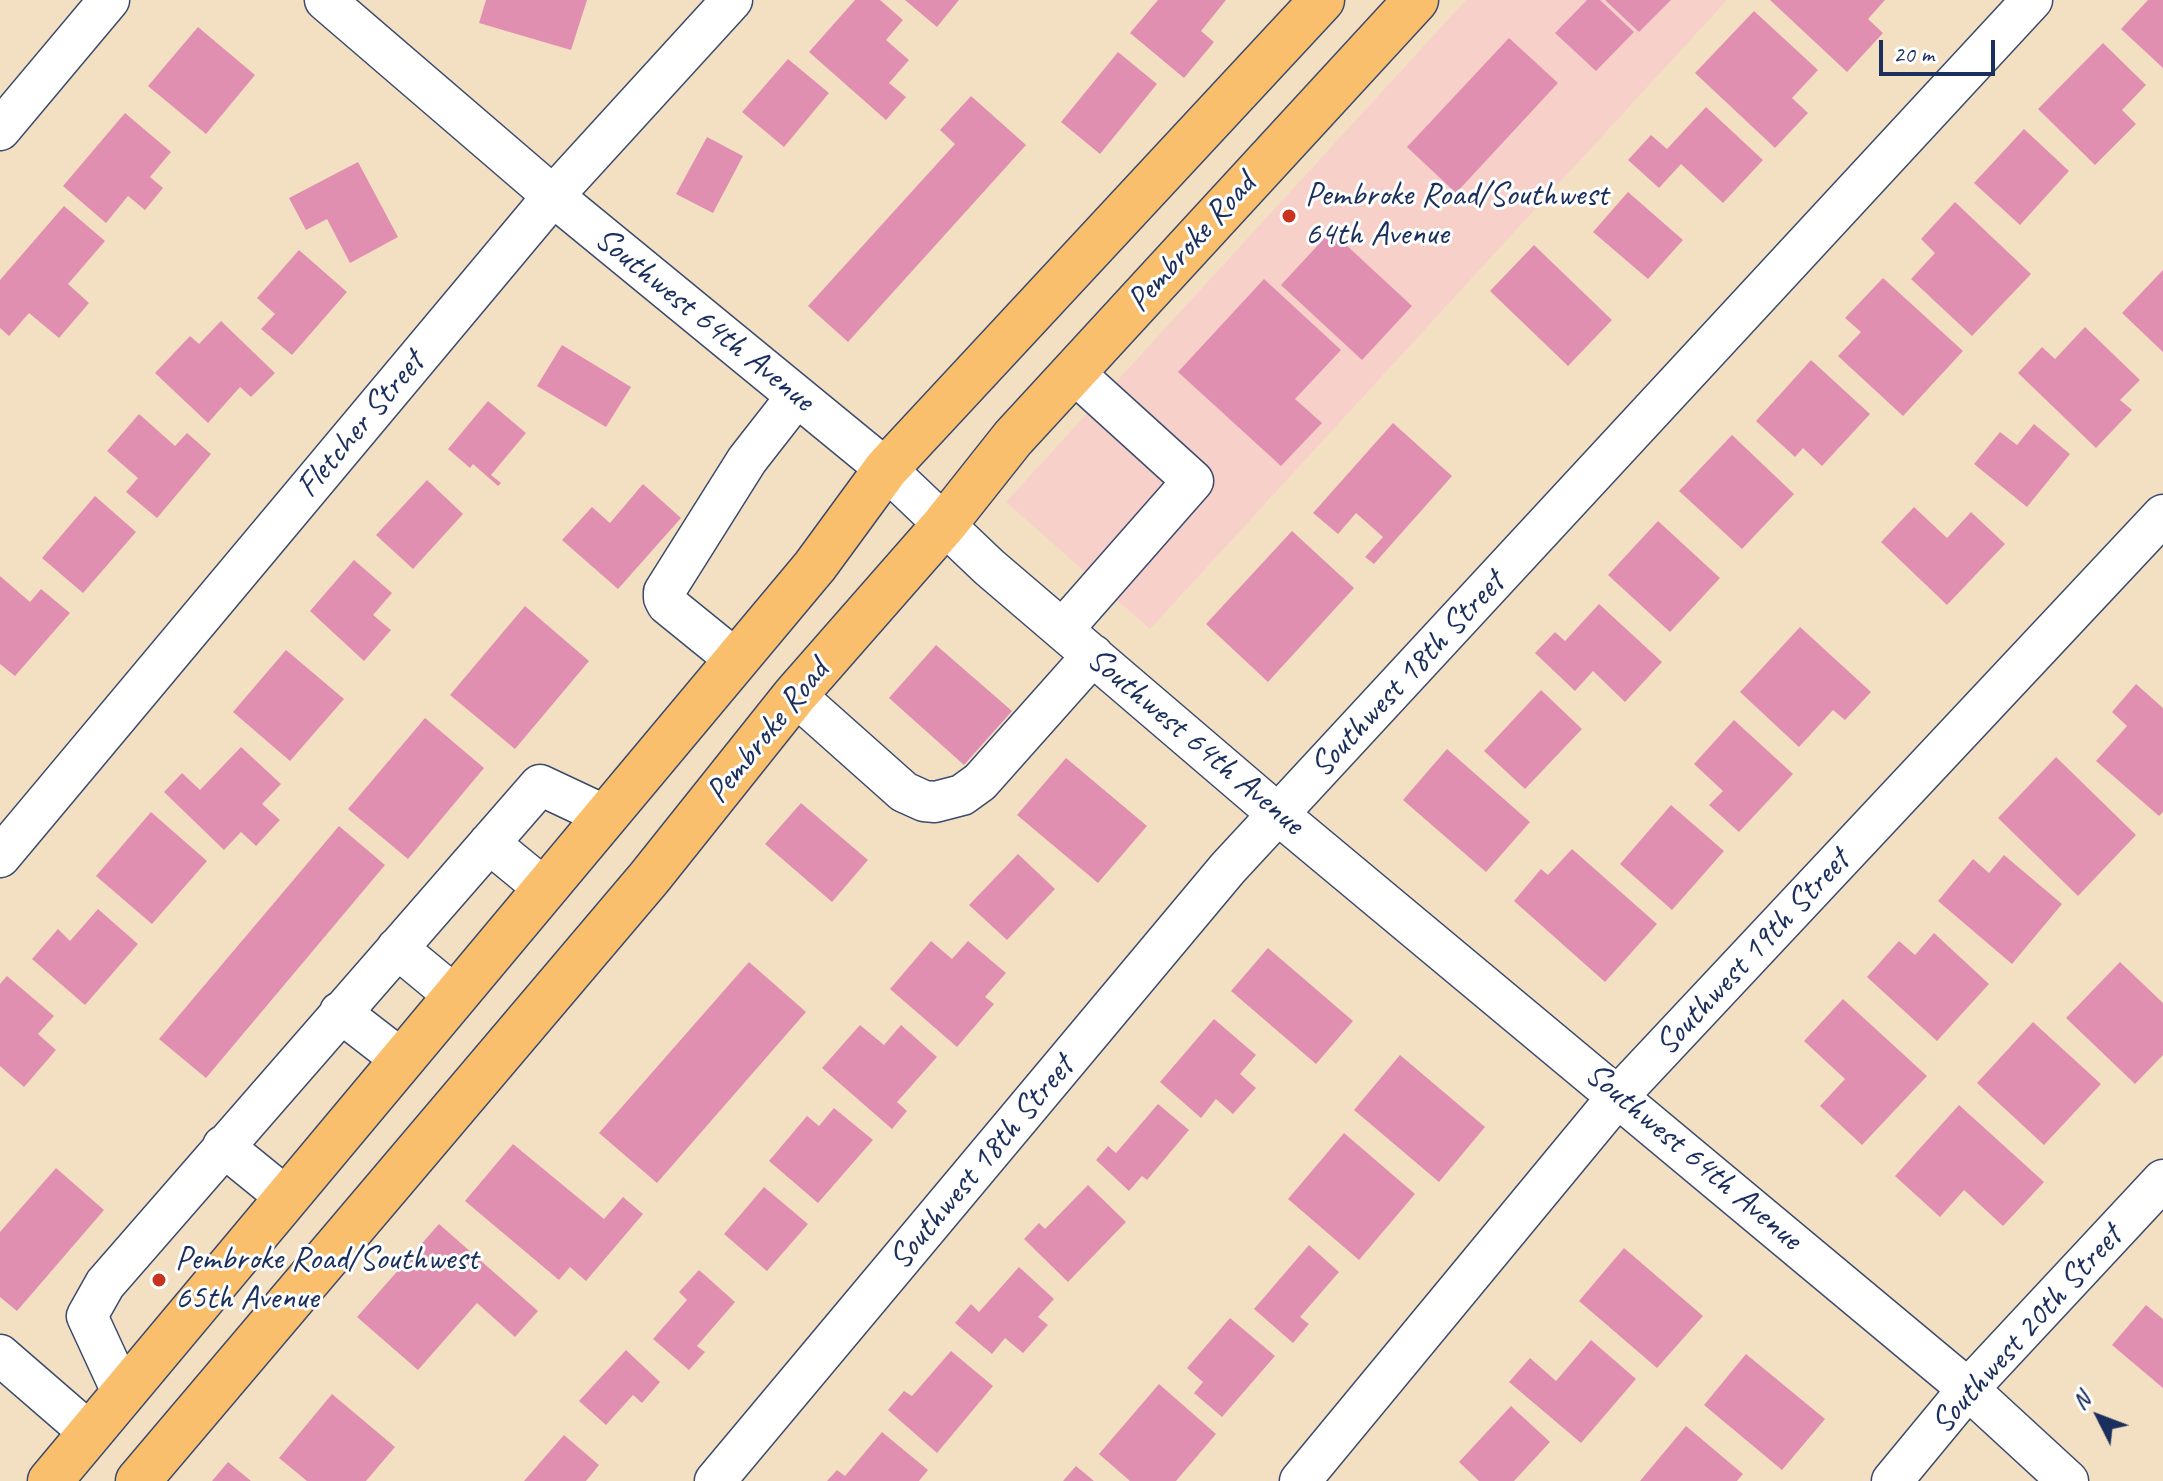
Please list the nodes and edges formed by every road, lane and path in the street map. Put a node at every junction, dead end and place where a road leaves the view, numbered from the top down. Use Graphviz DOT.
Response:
graph roads {
  1 [pos="109,0"];
  2 [pos="325,0"];
  3 [pos="732,0"];
  4 [pos="1322,0"];
  5 [pos="1387,0"];
  6 [pos="1416,0"];
  7 [pos="2032,0"];
  8 [pos="1297,127"];
  9 [pos="0,130"];
  10 [pos="553,196"];
  11 [pos="1073,372"];
  12 [pos="797,396"];
  13 [pos="886,469"];
  14 [pos="2163,515"];
  15 [pos="944,525"];
  16 [pos="1063,629"];
  17 [pos="1093,655"];
  18 [pos="736,660"];
  19 [pos="795,695"];
  20 [pos="1279,815"];
  21 [pos="606,816"];
  22 [pos="489,843"];
  23 [pos="0,857"];
  24 [pos="545,889"];
  25 [pos="397,948"];
  26 [pos="455,996"];
  27 [pos="340,1012"];
  28 [pos="402,1060"];
  29 [pos="1619,1095"];
  30 [pos="223,1146"];
  31 [pos="2163,1180"];
  32 [pos="287,1198"];
  33 [pos="0,1355"];
  34 [pos="1968,1389"];
  35 [pos="123,1394"];
  36 [pos="90,1433"];
  37 [pos="50,1481"];
  38 [pos="138,1481"];
  39 [pos="715,1481"];
  40 [pos="1300,1481"];
  41 [pos="1892,1481"];
  42 [pos="2068,1481"];
  1 -- 9 [label="street"];
  2 -- 10 [label="street, Southwest 64th Avenue"];
  3 -- 10 [label="street, Fletcher Street"];
  4 -- 13 [label="main road, Pembroke Road"];
  5 -- 8 [label="main road"];
  6 -- 8 [label="main road, Pembroke Road"];
  7 -- 20 [label="street, Southwest 18th Street"];
  8 -- 11 [label="main road, Pembroke Road"];
  10 -- 12 [label="street, Southwest 64th Avenue"];
  10 -- 23 [label="street, Fletcher Street"];
  11 -- 15 [label="main road, Pembroke Road"];
  11 -- 16 [label="street"];
  12 -- 13 [label="street, Southwest 64th Avenue"];
  12 -- 18 [label="street"];
  13 -- 15 [label="street, Southwest 64th Avenue"];
  13 -- 18 [label="main road, Pembroke Road"];
  14 -- 29 [label="street, Southwest 19th Street"];
  15 -- 16 [label="street, Southwest 64th Avenue"];
  15 -- 19 [label="main road, Pembroke Road"];
  16 -- 17 [label="street, Southwest 64th Avenue"];
  17 -- 19 [label="street"];
  17 -- 20 [label="street, Southwest 64th Avenue"];
  18 -- 21 [label="main road, Pembroke Road"];
  19 -- 38 [label="main road, Pembroke Road"];
  20 -- 29 [label="street, Southwest 64th Avenue"];
  20 -- 39 [label="street, Southwest 18th Street"];
  21 -- 22 [label="street"];
  21 -- 24 [label="main road, Pembroke Road"];
  22 -- 24 [label="street"];
  22 -- 25 [label="street"];
  24 -- 26 [label="main road, Pembroke Road"];
  25 -- 26 [label="street"];
  25 -- 27 [label="street"];
  26 -- 28 [label="main road, Pembroke Road"];
  27 -- 28 [label="street"];
  27 -- 30 [label="street"];
  28 -- 32 [label="main road, Pembroke Road"];
  29 -- 34 [label="street, Southwest 64th Avenue"];
  29 -- 40 [label="street, Southwest 19th Street"];
  30 -- 32 [label="street"];
  30 -- 35 [label="street"];
  31 -- 34 [label="street, Southwest 20th Street"];
  32 -- 35 [label="main road, Pembroke Road"];
  33 -- 36 [label="street"];
  34 -- 41 [label="street, Southwest 20th Street"];
  34 -- 42 [label="street, Southwest 64th Avenue"];
  35 -- 36 [label="main road, Pembroke Road"];
  36 -- 37 [label="main road, Pembroke Road"];
}
